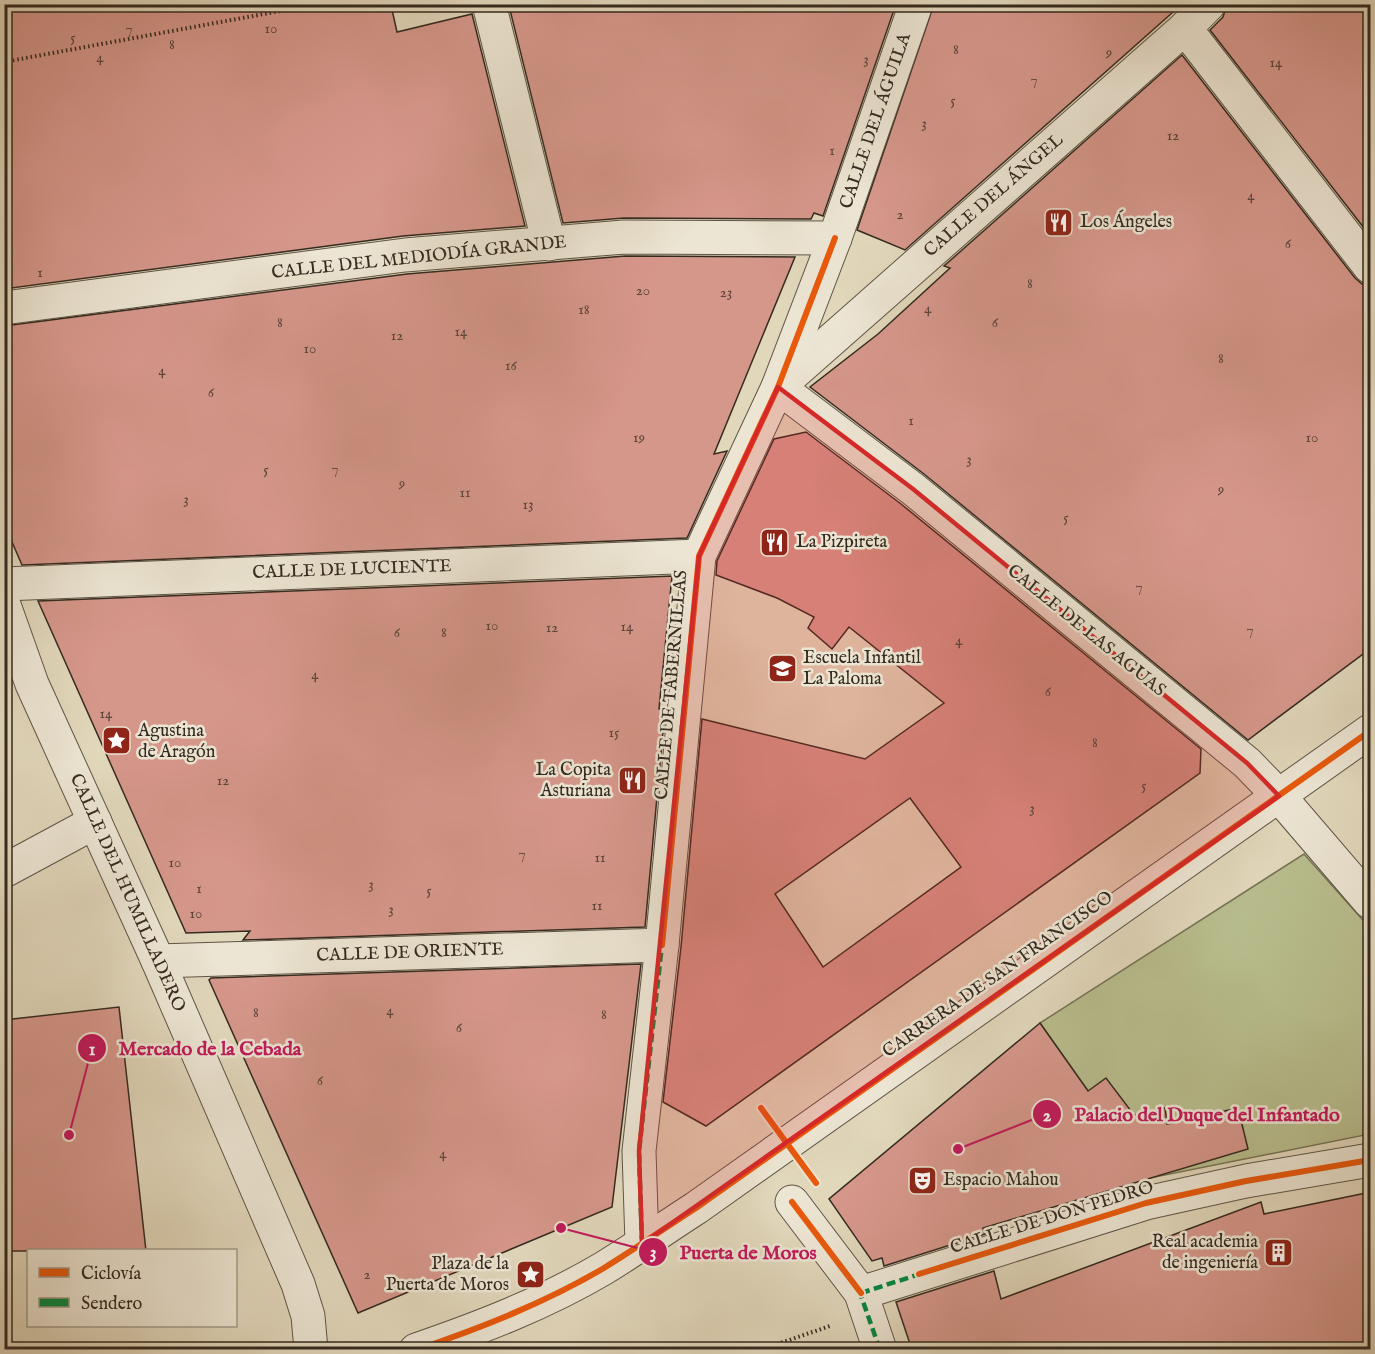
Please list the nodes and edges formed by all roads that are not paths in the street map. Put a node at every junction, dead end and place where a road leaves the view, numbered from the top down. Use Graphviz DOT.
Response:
graph roads {
  1 [pos="489,4"];
  2 [pos="916,4"];
  3 [pos="1209,4"];
  4 [pos="1185,28"];
  5 [pos="835,238"];
  6 [pos="549,244"];
  7 [pos="1371,267"];
  8 [pos="4,308"];
  9 [pos="778,387"];
  10 [pos="699,556"];
  11 [pos="4,584"];
  12 [pos="4,605"];
  13 [pos="1371,731"];
  14 [pos="1279,796"];
  15 [pos="95,822"];
  16 [pos="4,871"];
  17 [pos="1371,902"];
  18 [pos="662,945"];
  19 [pos="158,961"];
  20 [pos="1371,1160"];
  21 [pos="792,1202"];
  22 [pos="642,1244"];
  23 [pos="861,1293"];
  24 [pos="311,1350"];
  25 [pos="416,1350"];
  26 [pos="880,1350"];
  1 -- 6 [label="street"];
  2 -- 5 [label="street, CALLE DEL ÁGUILA"];
  3 -- 4 [label="street, CALLE DEL ÁNGEL"];
  4 -- 7 [label="street"];
  4 -- 9 [label="street, CALLE DEL ÁNGEL"];
  5 -- 6 [label="street, CALLE DEL MEDIODÍA GRANDE"];
  5 -- 9 [label="street, CALLE DE TABERNILLAS"];
  6 -- 8 [label="street, CALLE DEL MEDIODÍA GRANDE"];
  9 -- 10 [label="street, CALLE DE TABERNILLAS"];
  9 -- 14 [label="street, CALLE DE LAS AGUAS"];
  10 -- 11 [label="street, CALLE DE LUCIENTE"];
  10 -- 18 [label="street, CALLE DE TABERNILLAS"];
  12 -- 15 [label="street, CALLE DEL HUMILLADERO"];
  13 -- 14 [label="street, CARRERA DE SAN FRANCISCO"];
  14 -- 17 [label="street, CALLE DE LAS AGUAS"];
  14 -- 22 [label="street, CARRERA DE SAN FRANCISCO"];
  15 -- 16 [label="street"];
  15 -- 19 [label="street, CALLE DEL HUMILLADERO"];
  18 -- 19 [label="street, CALLE DE ORIENTE"];
  18 -- 22 [label="street, CALLE DE TABERNILLAS"];
  19 -- 24 [label="street, CALLE DEL HUMILLADERO"];
  20 -- 23 [label="street, CALLE DE DON PEDRO"];
  21 -- 23 [label="street"];
  22 -- 25 [label="street"];
  23 -- 26 [label="street"];
}
